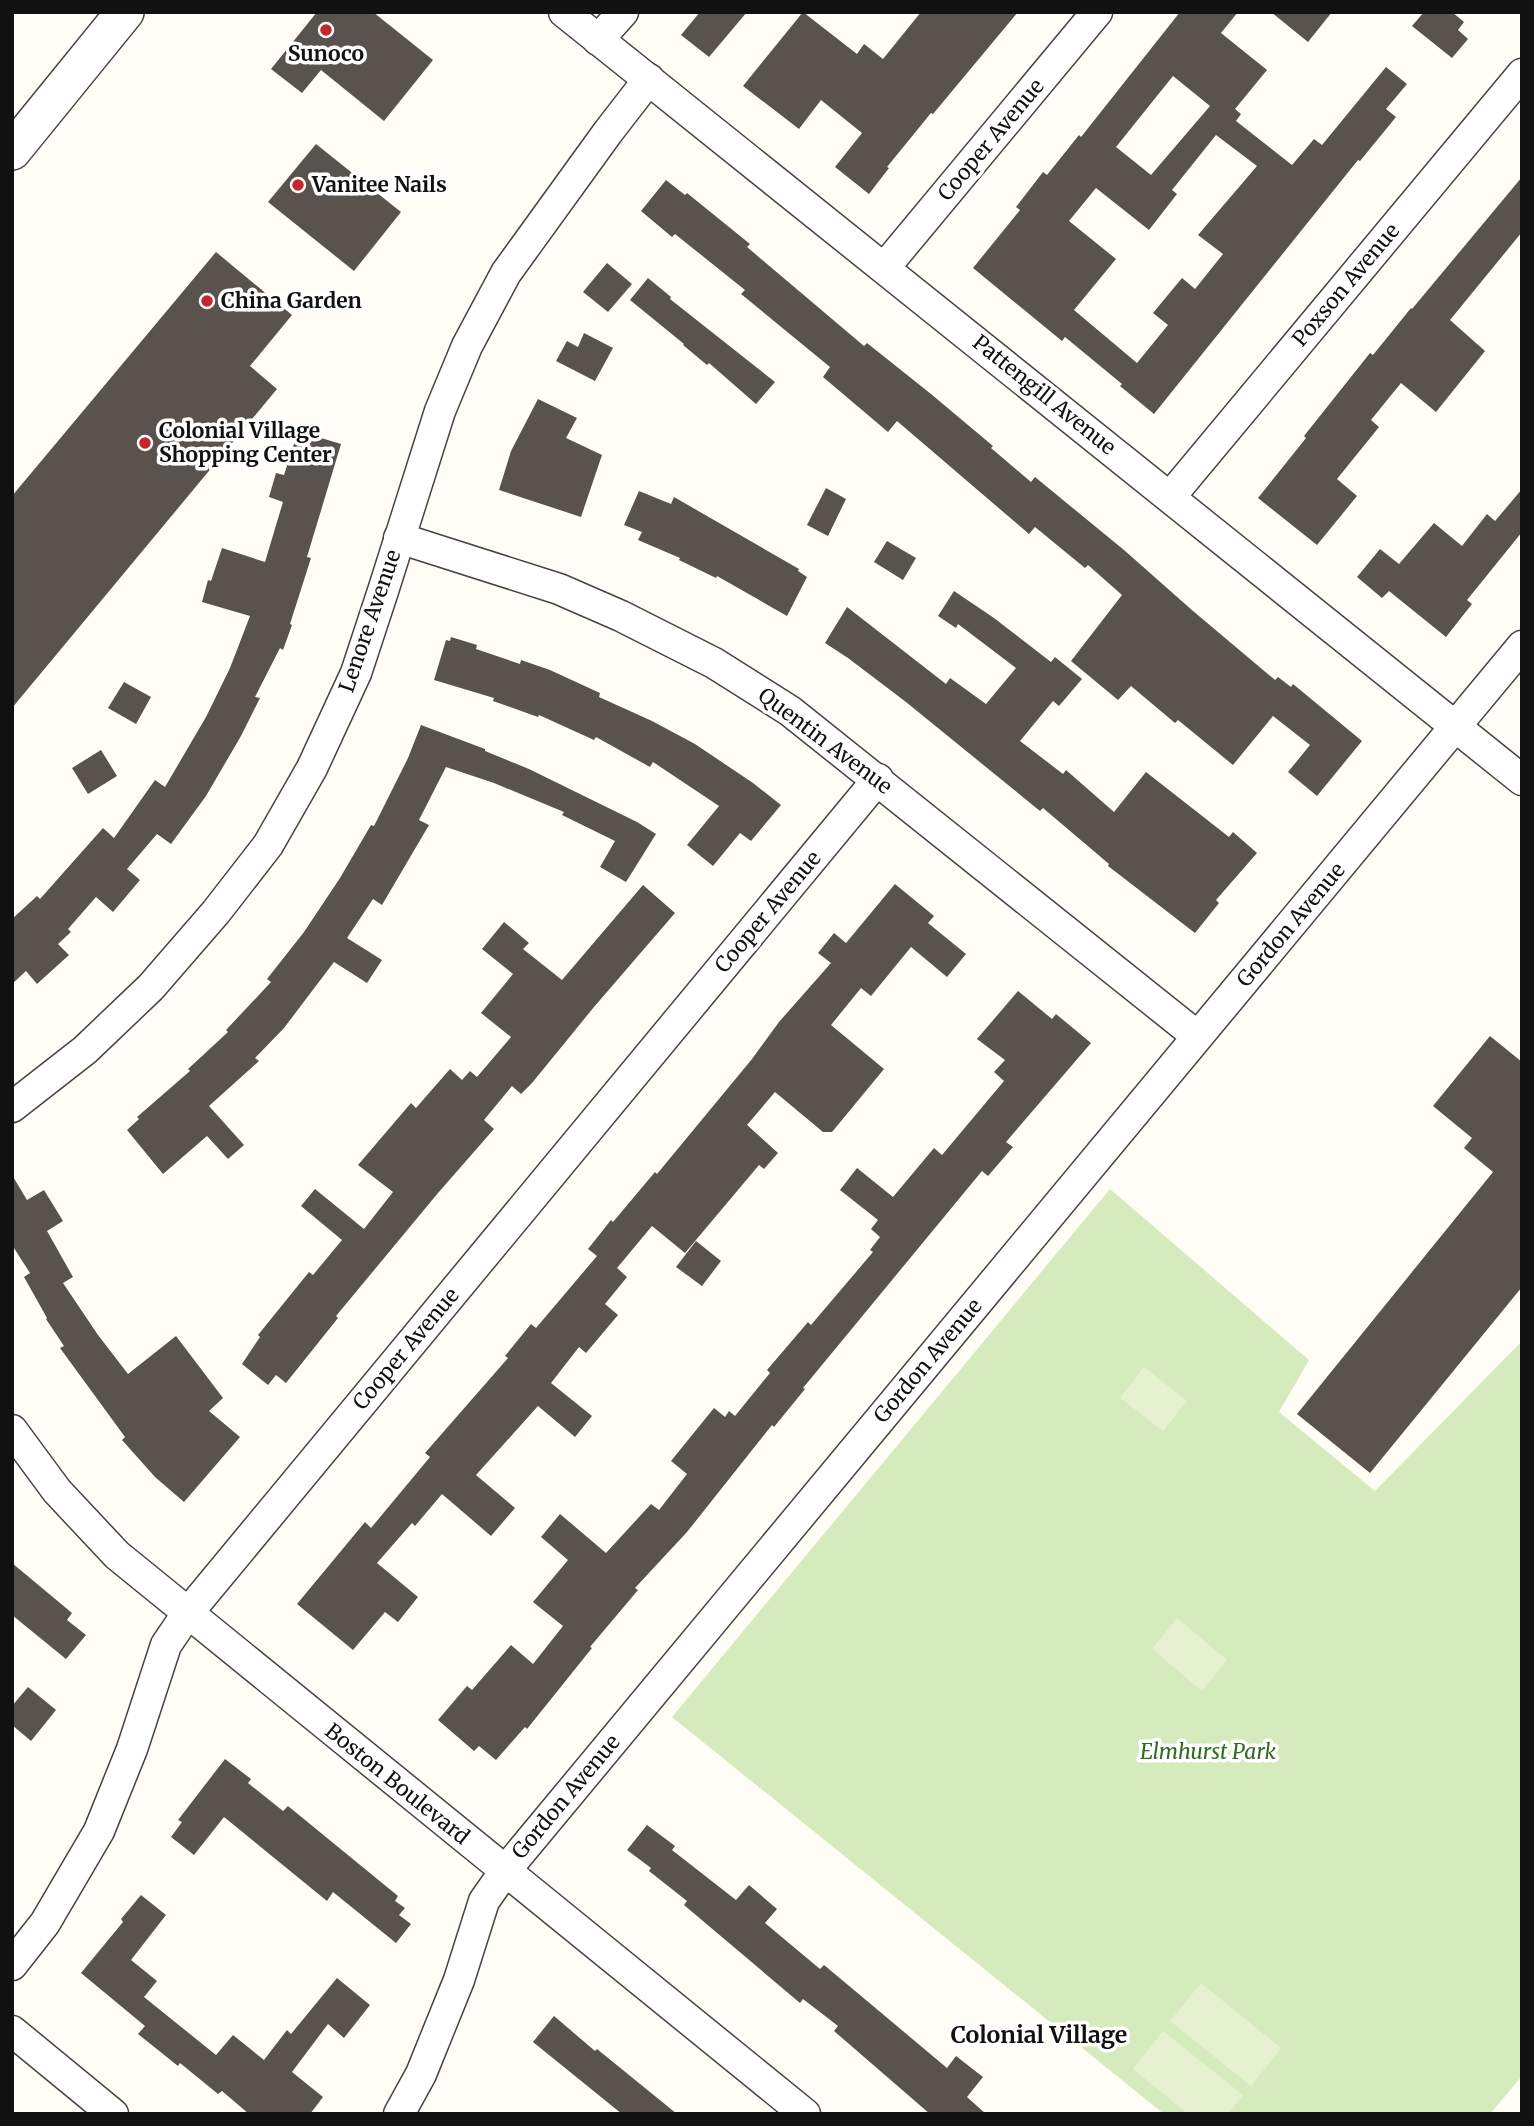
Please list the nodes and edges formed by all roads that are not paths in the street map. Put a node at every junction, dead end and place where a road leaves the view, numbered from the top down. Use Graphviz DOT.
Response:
graph roads {
  1 [pos="125,12"];
  2 [pos="564,12"];
  3 [pos="623,12"];
  4 [pos="1097,12"];
  5 [pos="598,40"];
  6 [pos="1522,74"];
  7 [pos="649,79"];
  8 [pos="12,151"];
  9 [pos="885,268"];
  10 [pos="1170,497"];
  11 [pos="399,538"];
  12 [pos="1522,646"];
  13 [pos="1454,727"];
  14 [pos="878,779"];
  15 [pos="1522,780"];
  16 [pos="1197,1036"];
  17 [pos="12,1107"];
  18 [pos="12,1430"];
  19 [pos="187,1614"];
  20 [pos="505,1871"];
  21 [pos="12,1965"];
  22 [pos="12,2031"];
  23 [pos="113,2114"];
  24 [pos="399,2114"];
  25 [pos="805,2114"];
  1 -- 8 [label="street"];
  2 -- 5 [label="street, Pattengill Avenue"];
  3 -- 5 [label="street"];
  4 -- 9 [label="street, Cooper Avenue"];
  5 -- 7 [label="street, Pattengill Avenue"];
  6 -- 10 [label="street, Poxson Avenue"];
  7 -- 9 [label="street, Pattengill Avenue"];
  7 -- 11 [label="street, Lenore Avenue"];
  9 -- 10 [label="street, Pattengill Avenue"];
  10 -- 13 [label="street, Pattengill Avenue"];
  11 -- 14 [label="street, Quentin Avenue"];
  11 -- 17 [label="street, Lenore Avenue"];
  12 -- 13 [label="street, Gordon Avenue"];
  13 -- 15 [label="street, Pattengill Avenue"];
  13 -- 16 [label="street, Gordon Avenue"];
  14 -- 16 [label="street, Quentin Avenue"];
  14 -- 19 [label="street, Cooper Avenue"];
  16 -- 20 [label="street, Gordon Avenue"];
  18 -- 19 [label="street, Boston Boulevard"];
  19 -- 20 [label="street, Boston Boulevard"];
  19 -- 21 [label="street, Cooper Avenue"];
  20 -- 24 [label="street, Gordon Avenue"];
  20 -- 25 [label="street, Boston Boulevard"];
  22 -- 23 [label="street"];
}
